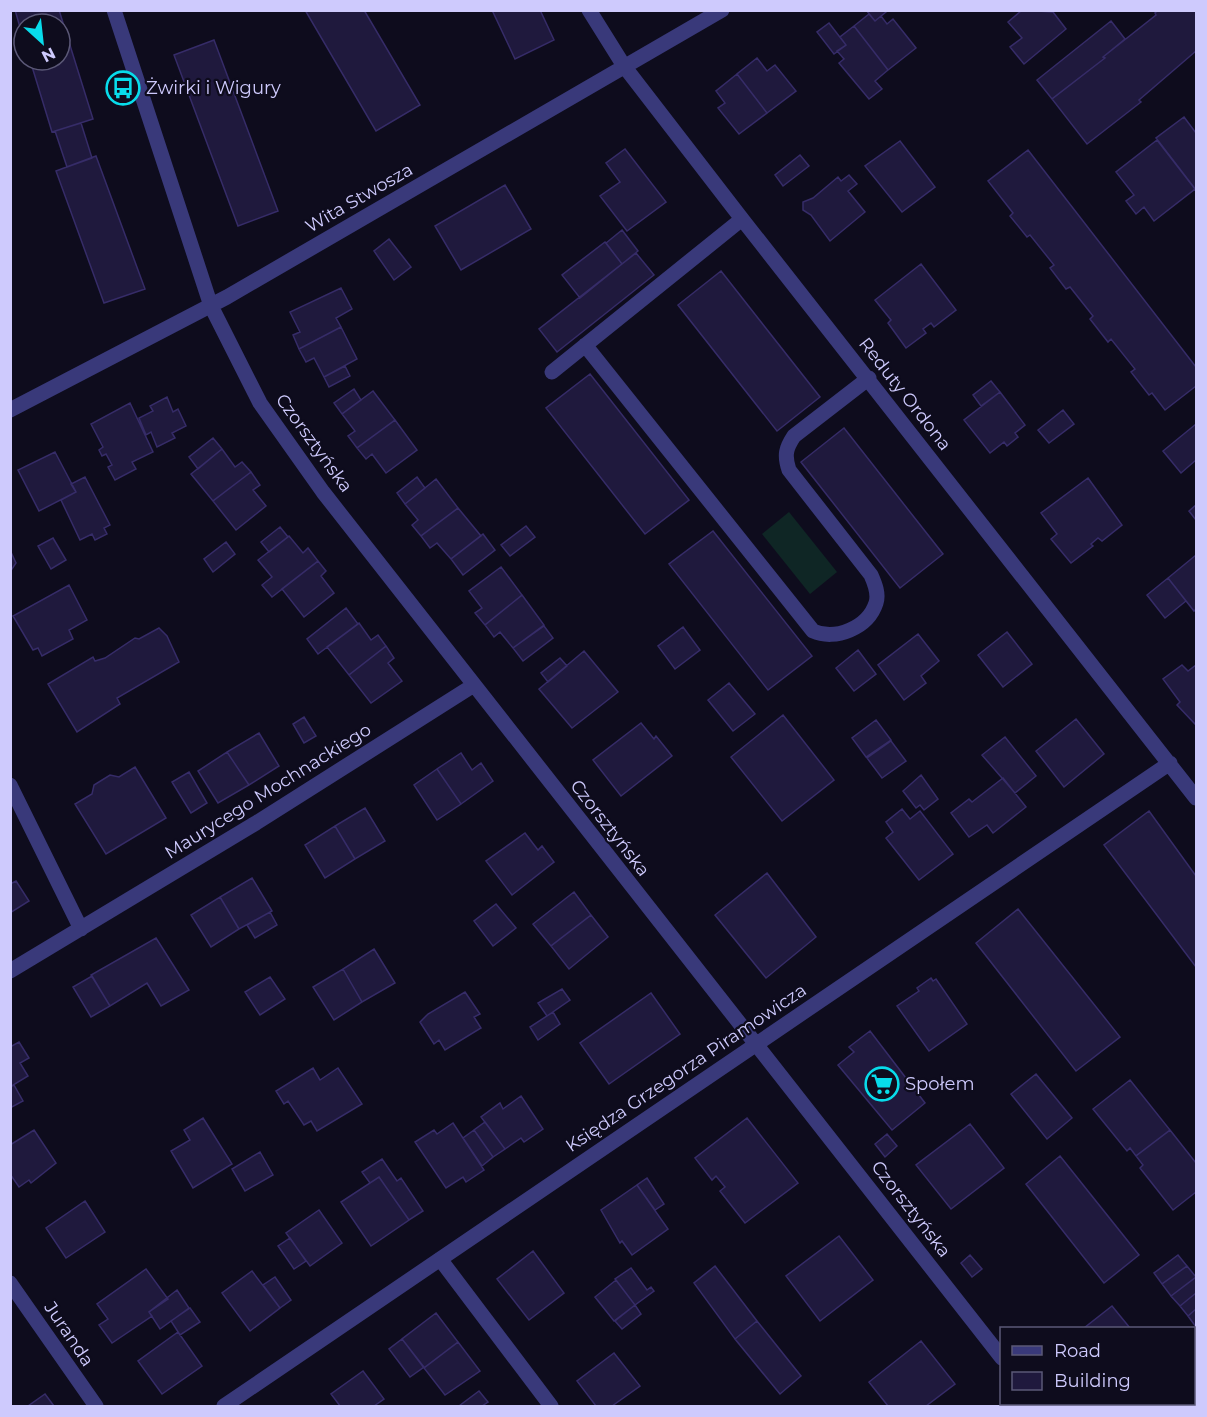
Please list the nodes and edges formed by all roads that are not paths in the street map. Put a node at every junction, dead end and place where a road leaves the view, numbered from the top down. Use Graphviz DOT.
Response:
graph roads {
  1 [pos="114,10"];
  2 [pos="589,10"];
  3 [pos="722,10"];
  4 [pos="624,66"];
  5 [pos="742,219"];
  6 [pos="211,306"];
  7 [pos="585,345"];
  8 [pos="552,372"];
  9 [pos="869,378"];
  10 [pos="10,410"];
  11 [pos="474,685"];
  12 [pos="1170,763"];
  13 [pos="10,785"];
  14 [pos="1195,792"];
  15 [pos="81,929"];
  16 [pos="10,971"];
  17 [pos="756,1043"];
  18 [pos="440,1259"];
  19 [pos="10,1283"];
  20 [pos="1000,1355"];
  21 [pos="96,1407"];
  22 [pos="224,1407"];
  23 [pos="552,1407"];
  1 -- 6 [label="street"];
  2 -- 4 [label="street, Reduty Ordona"];
  3 -- 4 [label="street, Wita Stwosza"];
  4 -- 5 [label="street, Reduty Ordona"];
  4 -- 6 [label="street, Wita Stwosza"];
  5 -- 7 [label="street"];
  5 -- 9 [label="street, Reduty Ordona"];
  6 -- 10 [label="street, Wita Stwosza"];
  6 -- 11 [label="street, Czorsztyńska"];
  7 -- 8 [label="street"];
  7 -- 9 [label="street"];
  9 -- 12 [label="street, Reduty Ordona"];
  11 -- 15 [label="street, Maurycego Mochnackiego"];
  11 -- 17 [label="street, Czorsztyńska"];
  12 -- 14 [label="street, Reduty Ordona"];
  12 -- 17 [label="street, Księdza Grzegorza Piramowicza"];
  13 -- 15 [label="street"];
  15 -- 16 [label="street, Maurycego Mochnackiego"];
  17 -- 18 [label="street, Księdza Grzegorza Piramowicza"];
  17 -- 20 [label="street, Czorsztyńska"];
  18 -- 22 [label="street, Księdza Grzegorza Piramowicza"];
  18 -- 23 [label="street"];
  19 -- 21 [label="street, Juranda"];
}
